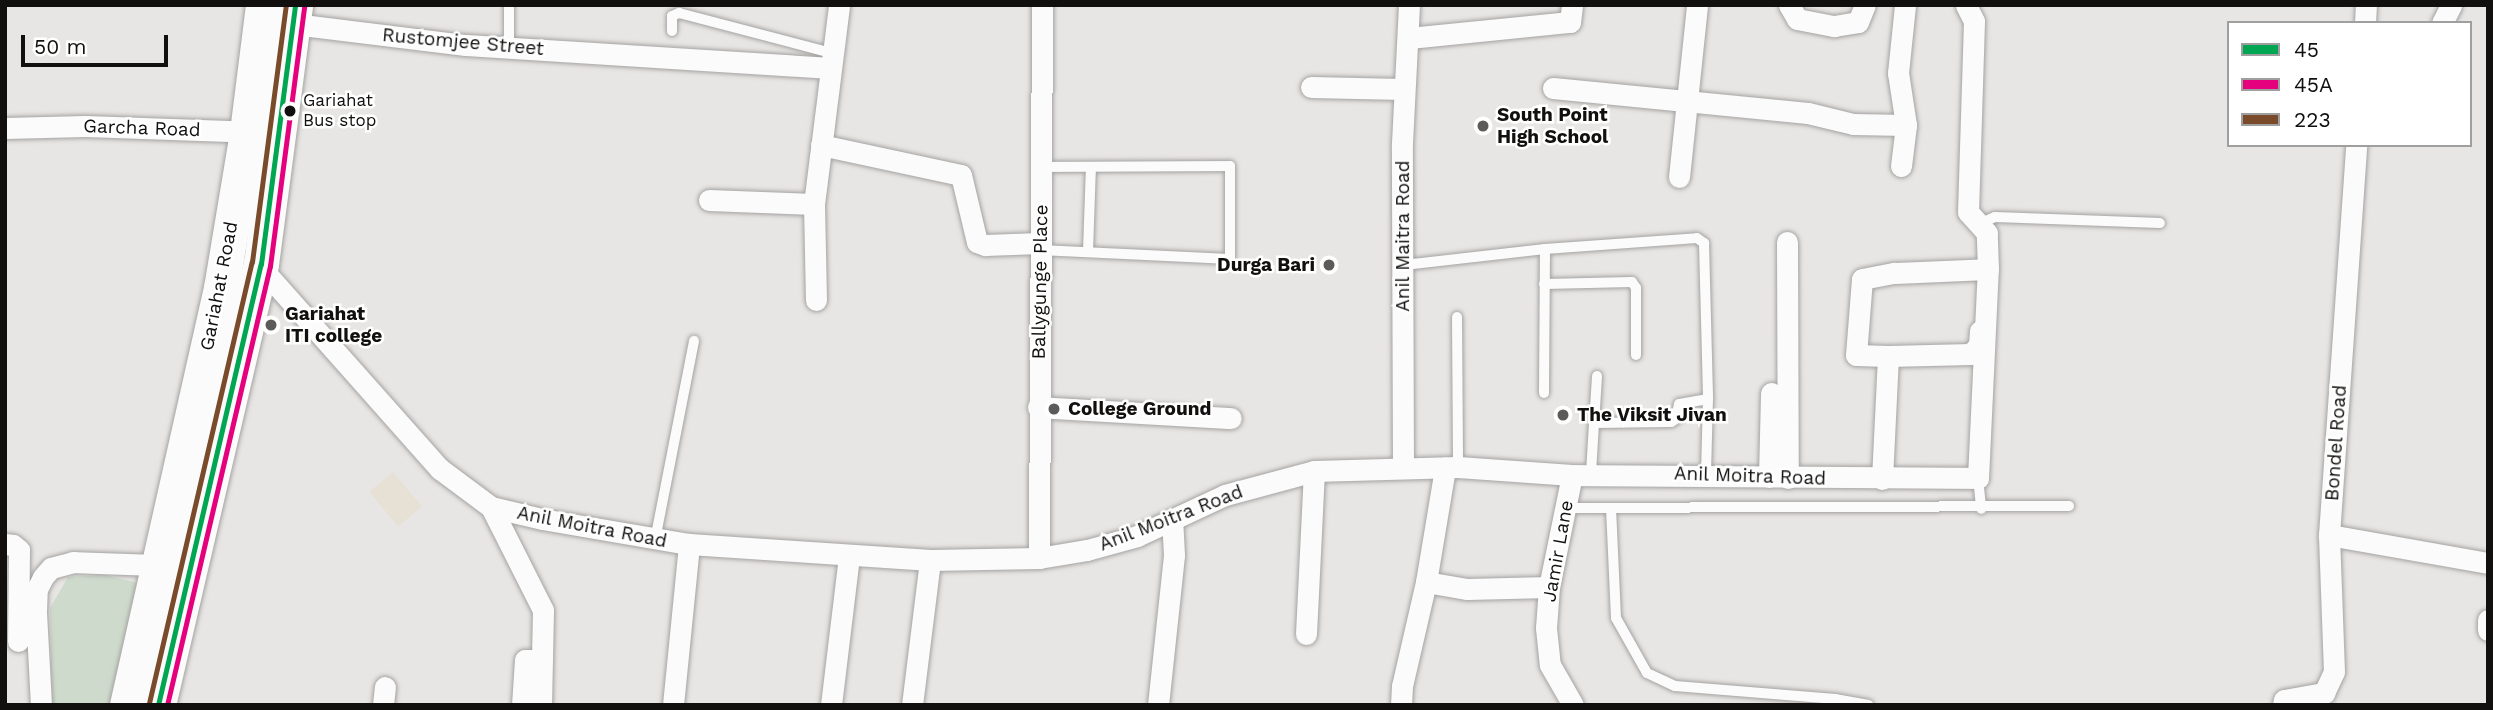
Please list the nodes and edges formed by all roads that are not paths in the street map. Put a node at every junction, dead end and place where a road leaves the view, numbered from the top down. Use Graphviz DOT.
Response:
graph roads {
  1 [pos="263,5"];
  2 [pos="509,5"];
  3 [pos="839,5"];
  4 [pos="1042,5"];
  5 [pos="1409,5"];
  6 [pos="1572,5"];
  7 [pos="1697,5"];
  8 [pos="1789,5"];
  9 [pos="1865,5"];
  10 [pos="1905,5"];
  11 [pos="1966,5"];
  12 [pos="2451,5"];
  13 [pos="295,15"];
  14 [pos="2443,21"];
  15 [pos="671,31"];
  16 [pos="1409,38"];
  17 [pos="509,48"];
  18 [pos="831,60"];
  19 [pos="1311,87"];
  20 [pos="1553,88"];
  21 [pos="1403,89"];
  22 [pos="1686,102"];
  23 [pos="1906,125"];
  24 [pos="5,128"];
  25 [pos="263,132"];
  26 [pos="821,145"];
  27 [pos="2356,147"];
  28 [pos="1901,166"];
  29 [pos="1042,167"];
  30 [pos="1091,167"];
  31 [pos="1679,177"];
  32 [pos="709,200"];
  33 [pos="814,204"];
  34 [pos="2160,223"];
  35 [pos="1979,224"];
  36 [pos="1787,242"];
  37 [pos="1040,246"];
  38 [pos="228,247"];
  39 [pos="1545,249"];
  40 [pos="1088,251"];
  41 [pos="261,264"];
  42 [pos="1404,265"];
  43 [pos="1984,269"];
  44 [pos="1544,284"];
  45 [pos="816,300"];
  46 [pos="1457,317"];
  47 [pos="694,341"];
  48 [pos="1636,355"];
  49 [pos="1888,356"];
  50 [pos="1597,376"];
  51 [pos="1544,393"];
  52 [pos="1771,393"];
  53 [pos="1708,398"];
  54 [pos="1038,407"];
  55 [pos="1231,418"];
  56 [pos="1594,423"];
  57 [pos="1403,468"];
  58 [pos="1451,468"];
  59 [pos="1314,471"];
  60 [pos="1581,474"];
  61 [pos="1706,474"];
  62 [pos="1779,477"];
  63 [pos="1882,478"];
  64 [pos="1978,478"];
  65 [pos="2069,506"];
  66 [pos="491,507"];
  67 [pos="1566,508"];
  68 [pos="1611,508"];
  69 [pos="1981,509"];
  70 [pos="1172,521"];
  71 [pos="2329,534"];
  72 [pos="655,540"];
  73 [pos="5,544"];
  74 [pos="689,544"];
  75 [pos="849,557"];
  76 [pos="1038,558"];
  77 [pos="930,560"];
  78 [pos="2488,563"];
  79 [pos="160,565"];
  80 [pos="1426,582"];
  81 [pos="1549,587"];
  82 [pos="2488,620"];
  83 [pos="2488,630"];
  84 [pos="1306,634"];
  85 [pos="20,641"];
  86 [pos="542,660"];
  87 [pos="2327,699"];
  88 [pos="41,705"];
  89 [pos="127,705"];
  90 [pos="158,705"];
  91 [pos="522,705"];
  92 [pos="541,705"];
  93 [pos="673,705"];
  94 [pos="831,705"];
  95 [pos="912,705"];
  96 [pos="1158,705"];
  97 [pos="1401,705"];
  98 [pos="1573,705"];
  99 [pos="1868,705"];
  100 [pos="2283,705"];
  1 -- 25 [label="main road, Gariahat Road"];
  2 -- 17 [label="lane"];
  3 -- 18 [label="street"];
  4 -- 29 [label="street, Ballygunge Place"];
  5 -- 16 [label="street, Anil Maitra Road"];
  6 -- 16 [label="street"];
  7 -- 22 [label="street"];
  8 -- 9 [label="street"];
  10 -- 23 [label="street"];
  11 -- 35 [label="street"];
  12 -- 14 [label="street"];
  13 -- 17 [label="street, Rustomjee Street"];
  13 -- 25 [label="main road, Gariahat Road"];
  15 -- 18 [label="lane"];
  16 -- 21 [label="street, Anil Maitra Road"];
  17 -- 18 [label="street, Rustomjee Street"];
  18 -- 26 [label="street"];
  19 -- 21 [label="street"];
  20 -- 22 [label="street"];
  21 -- 42 [label="street, Anil Maitra Road"];
  22 -- 23 [label="street"];
  22 -- 31 [label="street"];
  23 -- 28 [label="street"];
  24 -- 25 [label="street, Garcha Road"];
  25 -- 38 [label="main road, Gariahat Road"];
  25 -- 41 [label="main road, Gariahat Road"];
  26 -- 33 [label="street"];
  26 -- 37 [label="street"];
  27 -- 71 [label="street, Bondel Road"];
  29 -- 30 [label="lane"];
  29 -- 37 [label="street, Ballygunge Place"];
  30 -- 40 [label="lane"];
  30 -- 40 [label="lane"];
  32 -- 33 [label="street"];
  33 -- 45 [label="street"];
  34 -- 35 [label="lane"];
  35 -- 43 [label="street"];
  36 -- 62 [label="street"];
  37 -- 40 [label="lane"];
  37 -- 54 [label="street, Ballygunge Place"];
  38 -- 41 [label="street"];
  38 -- 79 [label="main road, Gariahat Road"];
  39 -- 42 [label="lane"];
  39 -- 44 [label="lane"];
  39 -- 53 [label="lane"];
  41 -- 66 [label="street"];
  41 -- 90 [label="main road, Gariahat Road"];
  42 -- 57 [label="street, Anil Maitra Road"];
  43 -- 49 [label="street"];
  43 -- 49 [label="street"];
  43 -- 64 [label="street"];
  44 -- 48 [label="lane"];
  44 -- 51 [label="lane"];
  46 -- 58 [label="lane"];
  47 -- 72 [label="lane"];
  49 -- 63 [label="street"];
  50 -- 56 [label="lane"];
  52 -- 62 [label="street"];
  53 -- 56 [label="lane"];
  53 -- 61 [label="lane"];
  54 -- 55 [label="street"];
  54 -- 76 [label="street, Ballygunge Place"];
  56 -- 60 [label="lane"];
  57 -- 58 [label="street, Anil Moitra Road"];
  57 -- 59 [label="street, Anil Moitra Road"];
  58 -- 60 [label="street, Anil Moitra Road"];
  58 -- 80 [label="street"];
  59 -- 70 [label="street, Anil Moitra Road"];
  59 -- 84 [label="street"];
  60 -- 61 [label="street, Anil Moitra Road"];
  60 -- 67 [label="street, Jamir Lane"];
  61 -- 62 [label="street, Anil Moitra Road"];
  62 -- 63 [label="street, Anil Moitra Road"];
  63 -- 64 [label="street, Anil Moitra Road"];
  64 -- 69 [label="lane"];
  65 -- 69 [label="lane"];
  66 -- 72 [label="street, Anil Moitra Road"];
  66 -- 86 [label="street"];
  67 -- 68 [label="lane"];
  67 -- 81 [label="street, Jamir Lane"];
  68 -- 69 [label="lane"];
  68 -- 99 [label="lane"];
  70 -- 76 [label="street, Anil Moitra Road"];
  70 -- 96 [label="street"];
  71 -- 78 [label="street"];
  71 -- 87 [label="street, Bondel Road"];
  72 -- 74 [label="street, Anil Moitra Road"];
  73 -- 85 [label="street"];
  74 -- 75 [label="street, Anil Moitra Road"];
  74 -- 93 [label="street"];
  75 -- 77 [label="street, Anil Moitra Road"];
  75 -- 94 [label="street"];
  76 -- 77 [label="street, Anil Moitra Road"];
  77 -- 95 [label="street"];
  79 -- 85 [label="street"];
  79 -- 89 [label="main road, Gariahat Road"];
  80 -- 81 [label="street"];
  80 -- 97 [label="street"];
  81 -- 98 [label="street, Jamir Lane"];
  82 -- 83 [label="street"];
  85 -- 88 [label="street"];
  86 -- 91 [label="street"];
  86 -- 92 [label="street"];
  87 -- 100 [label="street, Bondel Road"];
}
